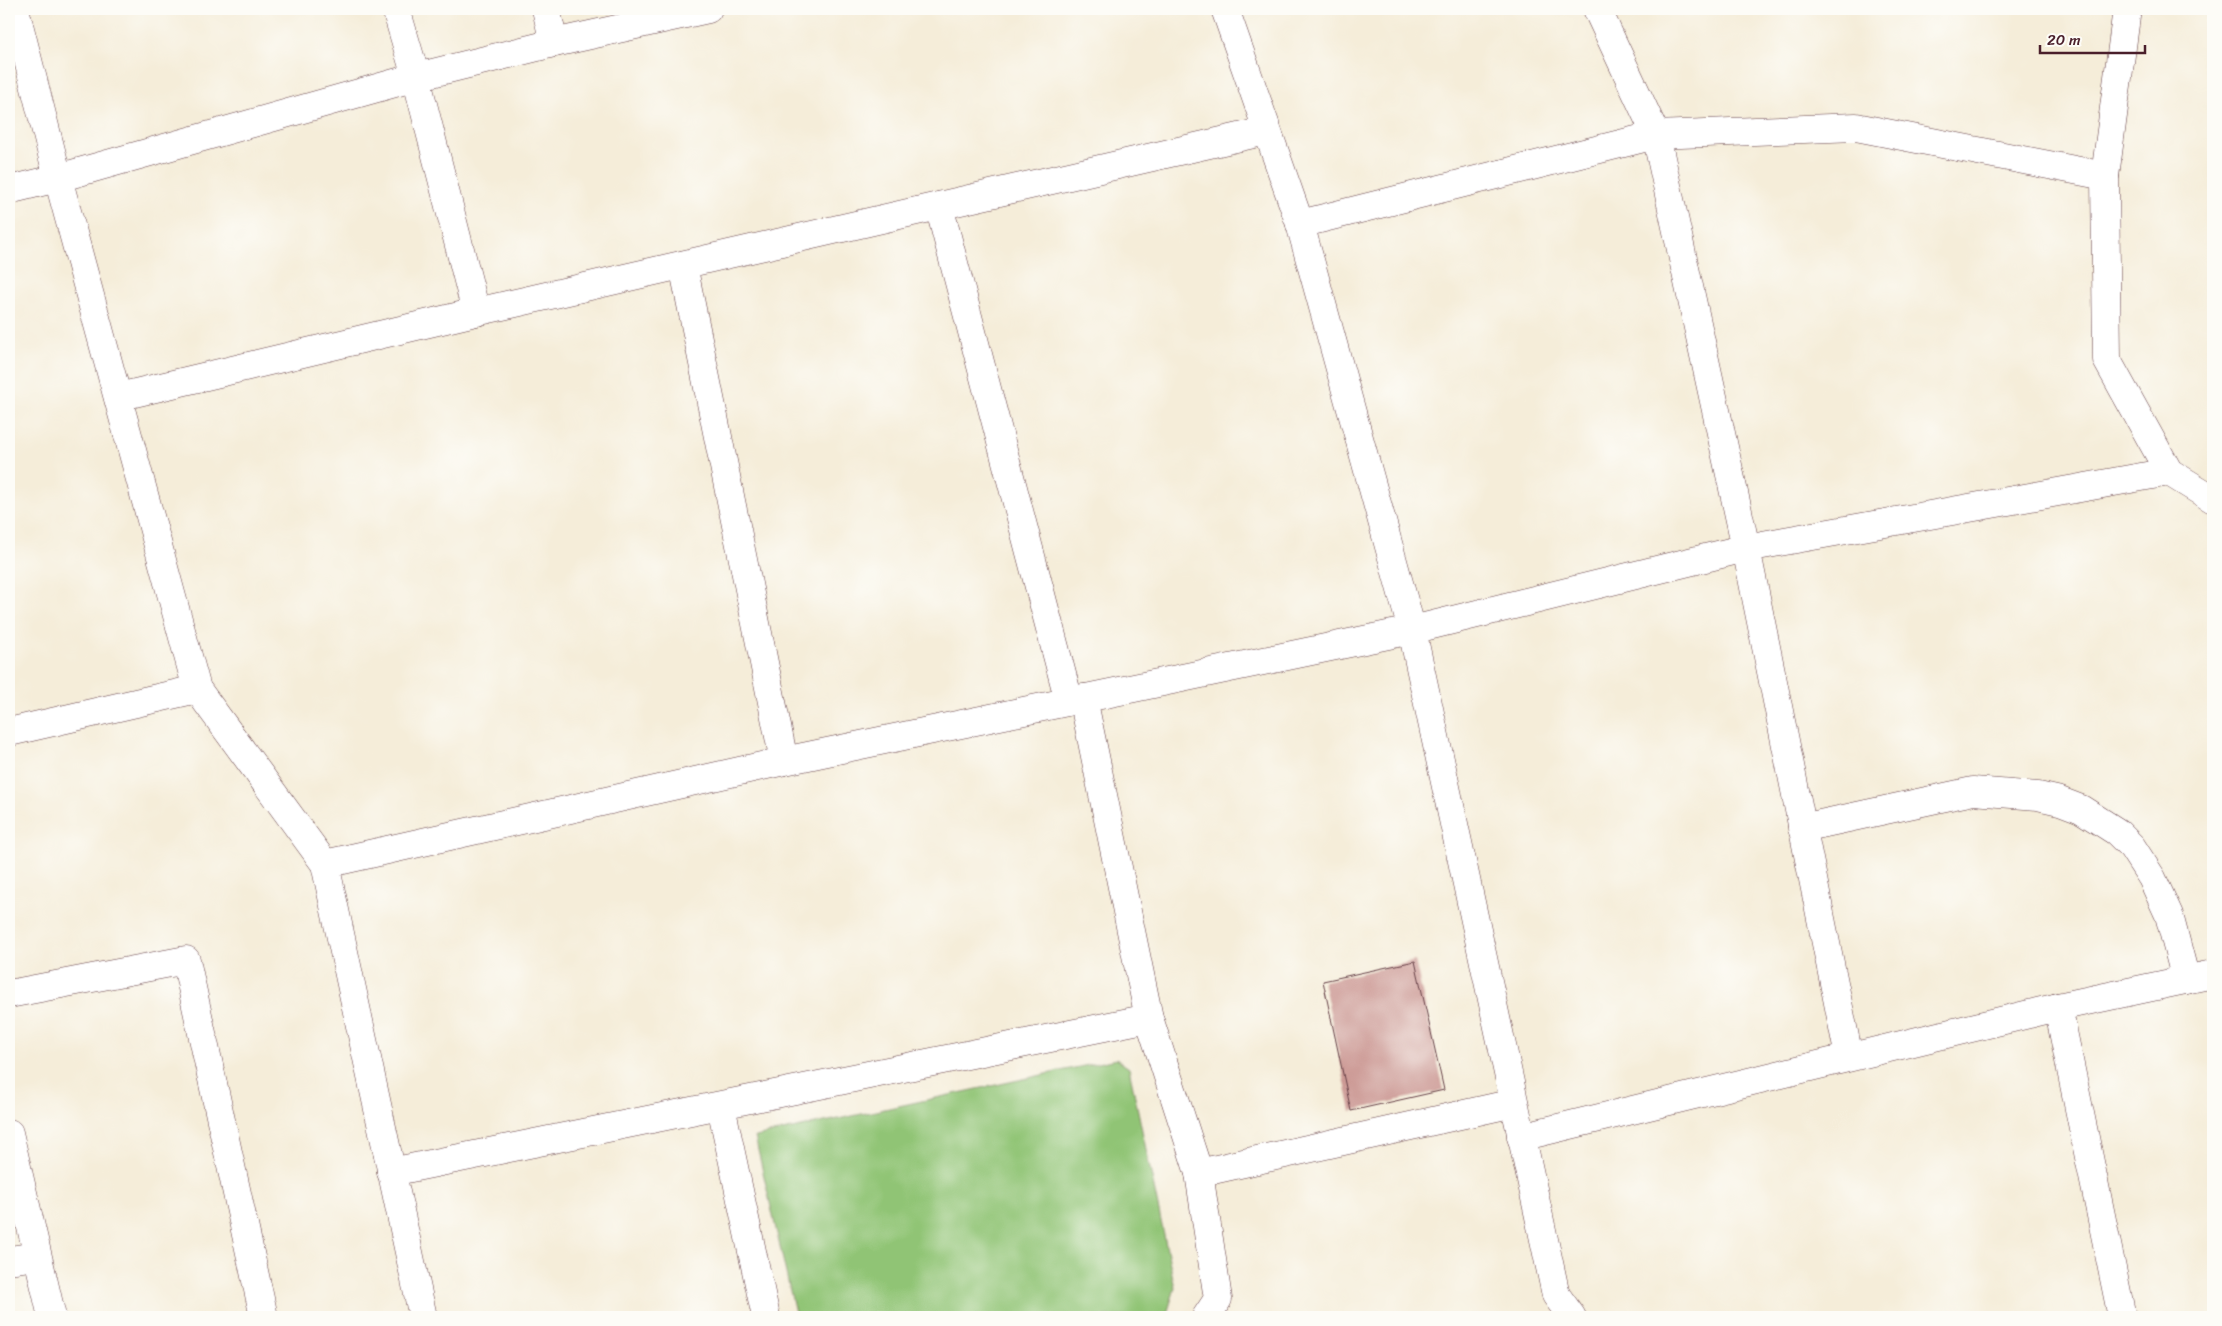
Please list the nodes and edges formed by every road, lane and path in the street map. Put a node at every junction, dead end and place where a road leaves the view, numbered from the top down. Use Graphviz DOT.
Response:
graph roads {
  1 [pos="15,9"];
  2 [pos="396,9"];
  3 [pos="546,9"];
  4 [pos="708,9"];
  5 [pos="1225,9"];
  6 [pos="1597,9"];
  7 [pos="2127,9"];
  8 [pos="554,43"];
  9 [pos="416,77"];
  10 [pos="1266,131"];
  11 [pos="1656,135"];
  12 [pos="2105,176"];
  13 [pos="58,178"];
  14 [pos="9,190"];
  15 [pos="939,206"];
  16 [pos="1300,224"];
  17 [pos="683,265"];
  18 [pos="476,312"];
  19 [pos="118,397"];
  20 [pos="2169,472"];
  21 [pos="2213,499"];
  22 [pos="1746,548"];
  23 [pos="1412,630"];
  24 [pos="197,688"];
  25 [pos="1076,699"];
  26 [pos="9,732"];
  27 [pos="784,761"];
  28 [pos="1802,828"];
  29 [pos="326,864"];
  30 [pos="2213,974"];
  31 [pos="2186,980"];
  32 [pos="9,994"];
  33 [pos="2058,1007"];
  34 [pos="1150,1018"];
  35 [pos="1849,1057"];
  36 [pos="1514,1103"];
  37 [pos="721,1106"];
  38 [pos="9,1133"];
  39 [pos="1521,1137"];
  40 [pos="391,1172"];
  41 [pos="1199,1173"];
  42 [pos="37,1256"];
  43 [pos="9,1260"];
  44 [pos="1554,1306"];
  45 [pos="52,1317"];
  46 [pos="264,1317"];
  47 [pos="422,1317"];
  48 [pos="766,1317"];
  49 [pos="1206,1317"];
  50 [pos="1572,1317"];
  51 [pos="2122,1317"];
  1 -- 13 [label="street"];
  2 -- 9 [label="street"];
  3 -- 8 [label="street"];
  4 -- 8 [label="street"];
  5 -- 10 [label="street"];
  6 -- 11 [label="street"];
  7 -- 12 [label="street"];
  8 -- 9 [label="street"];
  9 -- 13 [label="street"];
  9 -- 18 [label="street"];
  10 -- 15 [label="street"];
  10 -- 16 [label="street"];
  11 -- 12 [label="street"];
  11 -- 16 [label="street"];
  11 -- 22 [label="street"];
  12 -- 20 [label="street"];
  13 -- 14 [label="street"];
  13 -- 19 [label="street"];
  15 -- 17 [label="street"];
  15 -- 25 [label="street"];
  16 -- 23 [label="street"];
  17 -- 18 [label="street"];
  17 -- 27 [label="street"];
  18 -- 19 [label="street"];
  19 -- 24 [label="street"];
  20 -- 21 [label="street"];
  20 -- 22 [label="street"];
  22 -- 23 [label="street"];
  22 -- 28 [label="street"];
  23 -- 25 [label="street"];
  23 -- 36 [label="street"];
  24 -- 26 [label="street"];
  24 -- 29 [label="street"];
  25 -- 27 [label="street"];
  25 -- 34 [label="street"];
  27 -- 29 [label="street"];
  28 -- 31 [label="street"];
  28 -- 35 [label="street"];
  29 -- 40 [label="street"];
  30 -- 31 [label="street"];
  31 -- 33 [label="street"];
  32 -- 46 [label="street"];
  33 -- 35 [label="street"];
  33 -- 51 [label="street"];
  34 -- 37 [label="street"];
  34 -- 41 [label="street"];
  35 -- 39 [label="street"];
  36 -- 39 [label="street"];
  36 -- 41 [label="street"];
  37 -- 40 [label="street"];
  37 -- 48 [label="street"];
  38 -- 42 [label="street"];
  39 -- 44 [label="street"];
  40 -- 47 [label="street"];
  41 -- 49 [label="street"];
  42 -- 43 [label="street"];
  42 -- 45 [label="street"];
  44 -- 50 [label="street"];
}
